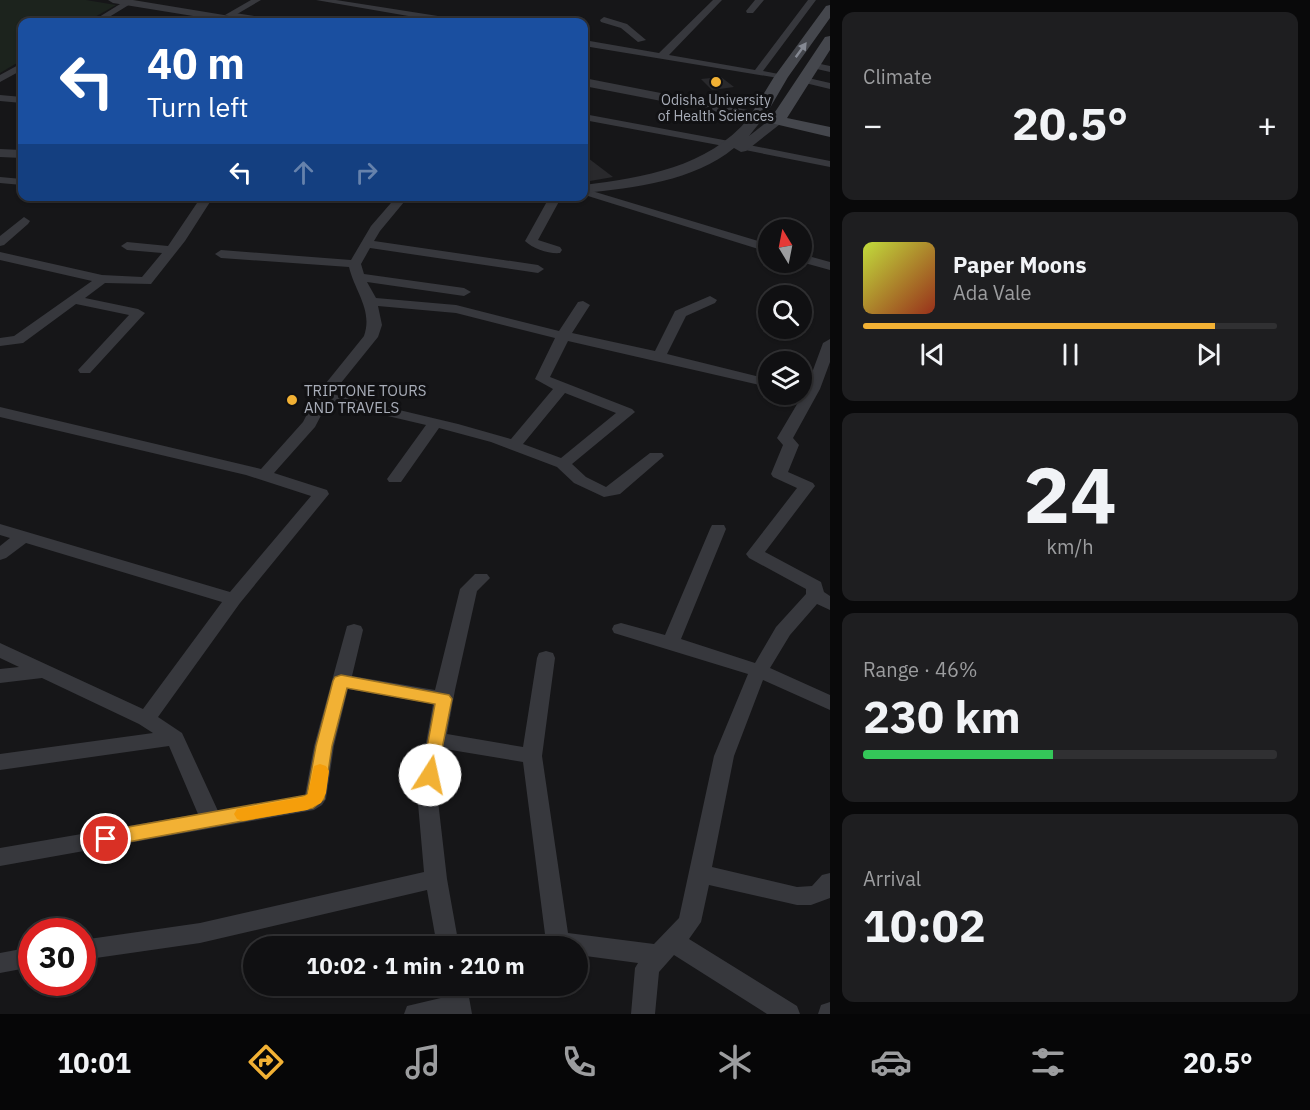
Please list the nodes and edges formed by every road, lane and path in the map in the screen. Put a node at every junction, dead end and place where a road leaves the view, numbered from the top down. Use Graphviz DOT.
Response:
graph roads {
  1 [pos="113,0"];
  2 [pos="143,0"];
  3 [pos="258,0"];
  4 [pos="320,0"];
  5 [pos="718,0"];
  6 [pos="760,0"];
  7 [pos="812,0"];
  8 [pos="128,3"];
  9 [pos="830,9"];
  10 [pos="750,11"];
  11 [pos="229,15"];
  12 [pos="102,18"];
  13 [pos="223,18"];
  14 [pos="249,18"];
  15 [pos="432,18"];
  16 [pos="604,20"];
  17 [pos="641,40"];
  18 [pos="830,40"];
  19 [pos="588,44"];
  20 [pos="662,56"];
  21 [pos="811,66"];
  22 [pos="18,68"];
  23 [pos="830,69"];
  24 [pos="757,73"];
  25 [pos="588,76"];
  26 [pos="781,78"];
  27 [pos="0,79"];
  28 [pos="804,80"];
  29 [pos="588,83"];
  30 [pos="830,86"];
  31 [pos="0,98"];
  32 [pos="18,100"];
  33 [pos="761,112"];
  34 [pos="781,116"];
  35 [pos="588,119"];
  36 [pos="824,131"];
  37 [pos="744,140"];
  38 [pos="729,144"];
  39 [pos="0,153"];
  40 [pos="18,154"];
  41 [pos="0,157"];
  42 [pos="18,159"];
  43 [pos="830,164"];
  44 [pos="0,180"];
  45 [pos="18,182"];
  46 [pos="588,192"];
  47 [pos="588,192"];
  48 [pos="588,193"];
  49 [pos="197,201"];
  50 [pos="400,201"];
  51 [pos="553,201"];
  52 [pos="24,222"];
  53 [pos="0,243"];
  54 [pos="367,244"];
  55 [pos="758,245"];
  56 [pos="126,246"];
  57 [pos="171,250"];
  58 [pos="556,250"];
  59 [pos="221,254"];
  60 [pos="0,256"];
  61 [pos="812,261"];
  62 [pos="830,266"];
  63 [pos="538,269"];
  64 [pos="356,270"];
  65 [pos="102,279"];
  66 [pos="464,292"];
  67 [pos="74,300"];
  68 [pos="710,300"];
  69 [pos="371,302"];
  70 [pos="583,305"];
  71 [pos="563,336"];
  72 [pos="0,342"];
  73 [pos="830,343"];
  74 [pos="660,355"];
  75 [pos="85,370"];
  76 [pos="758,380"];
  77 [pos="812,380"];
  78 [pos="562,387"];
  79 [pos="322,396"];
  80 [pos="800,405"];
  81 [pos="0,412"];
  82 [pos="435,423"];
  83 [pos="513,446"];
  84 [pos="656,456"];
  85 [pos="563,464"];
  86 [pos="264,475"];
  87 [pos="395,479"];
  88 [pos="0,529"];
  89 [pos="718,529"];
  90 [pos="24,536"];
  91 [pos="0,554"];
  92 [pos="481,578"];
  93 [pos="234,599"];
  94 [pos="822,599"];
  95 [pos="621,629"];
  96 [pos="354,630"];
  97 [pos="671,642"];
  98 [pos="0,650"];
  99 [pos="546,658"];
  100 [pos="44,671"];
  101 [pos="759,671"];
  102 [pos="0,676"];
  103 [pos="341,681"];
  104 [pos="444,699"];
  105 [pos="830,703"];
  106 [pos="146,719"];
  107 [pos="175,738"];
  108 [pos="436,740"];
  109 [pos="532,756"];
  110 [pos="0,762"];
  111 [pos="211,819"];
  112 [pos="0,857"];
  113 [pos="699,873"];
  114 [pos="436,879"];
  115 [pos="830,882"];
  116 [pos="446,936"];
  117 [pos="96,948"];
  118 [pos="666,948"];
  119 [pos="18,960"];
  120 [pos="0,963"];
  121 [pos="458,1001"];
  122 [pos="416,1014"];
  123 [pos="643,1014"];
  124 [pos="788,1014"];
  1 -- 8 [label="street"];
  2 -- 11 [label="street"];
  3 -- 11 [label="street"];
  4 -- 15 [label="street"];
  5 -- 20 [label="street"];
  6 -- 10 [label="street"];
  7 -- 24 [label="street"];
  8 -- 12 [label="street"];
  8 -- 13 [label="street"];
  26 -- 9 [label="main road, one-way"];
  11 -- 14 [label="street"];
  16 -- 17 [label="street"];
  18 -- 21 [label="main road"];
  19 -- 20 [label="street"];
  20 -- 24 [label="street"];
  21 -- 23 [label="street"];
  21 -- 28 [label="main road"];
  22 -- 27 [label="street"];
  24 -- 26 [label="street"];
  25 -- 33 [label="street"];
  26 -- 33 [label="main road"];
  28 -- 30 [label="street"];
  28 -- 34 [label="main road"];
  29 -- 33 [label="street"];
  31 -- 32 [label="street"];
  33 -- 34 [label="main road"];
  33 -- 37 [label="street"];
  34 -- 36 [label="main road"];
  34 -- 37 [label="street"];
  35 -- 38 [label="street"];
  37 -- 38 [label="street"];
  37 -- 43 [label="street"];
  37 -- 46 [label="street"];
  38 -- 47 [label="street"];
  39 -- 40 [label="street"];
  41 -- 42 [label="street"];
  44 -- 45 [label="street"];
  48 -- 55 [label="street"];
  49 -- 57 [label="street"];
  50 -- 54 [label="street"];
  51 -- 58 [label="street"];
  52 -- 53 [label="street"];
  54 -- 63 [label="street"];
  54 -- 64 [label="street"];
  56 -- 57 [label="street"];
  57 -- 65 [label="street"];
  59 -- 64 [label="street"];
  60 -- 65 [label="street"];
  61 -- 62 [label="street"];
  64 -- 66 [label="street"];
  64 -- 69 [label="street"];
  65 -- 67 [label="street"];
  67 -- 72 [label="street"];
  67 -- 75 [label="street"];
  68 -- 74 [label="street"];
  69 -- 71 [label="street"];
  69 -- 79 [label="street"];
  70 -- 71 [label="street"];
  71 -- 74 [label="street"];
  71 -- 78 [label="street"];
  73 -- 77 [label="street"];
  74 -- 76 [label="street"];
  78 -- 83 [label="street"];
  78 -- 85 [label="street"];
  79 -- 82 [label="street"];
  79 -- 86 [label="street"];
  80 -- 94 [label="street"];
  81 -- 86 [label="street"];
  82 -- 83 [label="street"];
  82 -- 87 [label="street"];
  83 -- 85 [label="street"];
  84 -- 85 [label="street"];
  86 -- 93 [label="street"];
  88 -- 90 [label="street"];
  89 -- 97 [label="street"];
  90 -- 91 [label="street"];
  90 -- 93 [label="street"];
  92 -- 104 [label="street"];
  93 -- 106 [label="street"];
  94 -- 101 [label="street"];
  95 -- 97 [label="street"];
  96 -- 103 [label="street"];
  97 -- 101 [label="street"];
  98 -- 100 [label="street"];
  99 -- 109 [label="street"];
  100 -- 102 [label="street"];
  100 -- 106 [label="street"];
  101 -- 105 [label="street"];
  101 -- 113 [label="street"];
  103 -- 104 [label="street"];
  103 -- 111 [label="street"];
  104 -- 108 [label="street"];
  106 -- 107 [label="street"];
  107 -- 110 [label="street"];
  107 -- 111 [label="street"];
  108 -- 109 [label="street"];
  108 -- 114 [label="street"];
  109 -- 118 [label="street"];
  111 -- 112 [label="street"];
  113 -- 115 [label="street"];
  113 -- 118 [label="street"];
  114 -- 116 [label="street"];
  114 -- 117 [label="street"];
  118 -- 123 [label="street"];
  118 -- 124 [label="street"];
  119 -- 120 [label="street"];
  121 -- 122 [label="street"];
}
